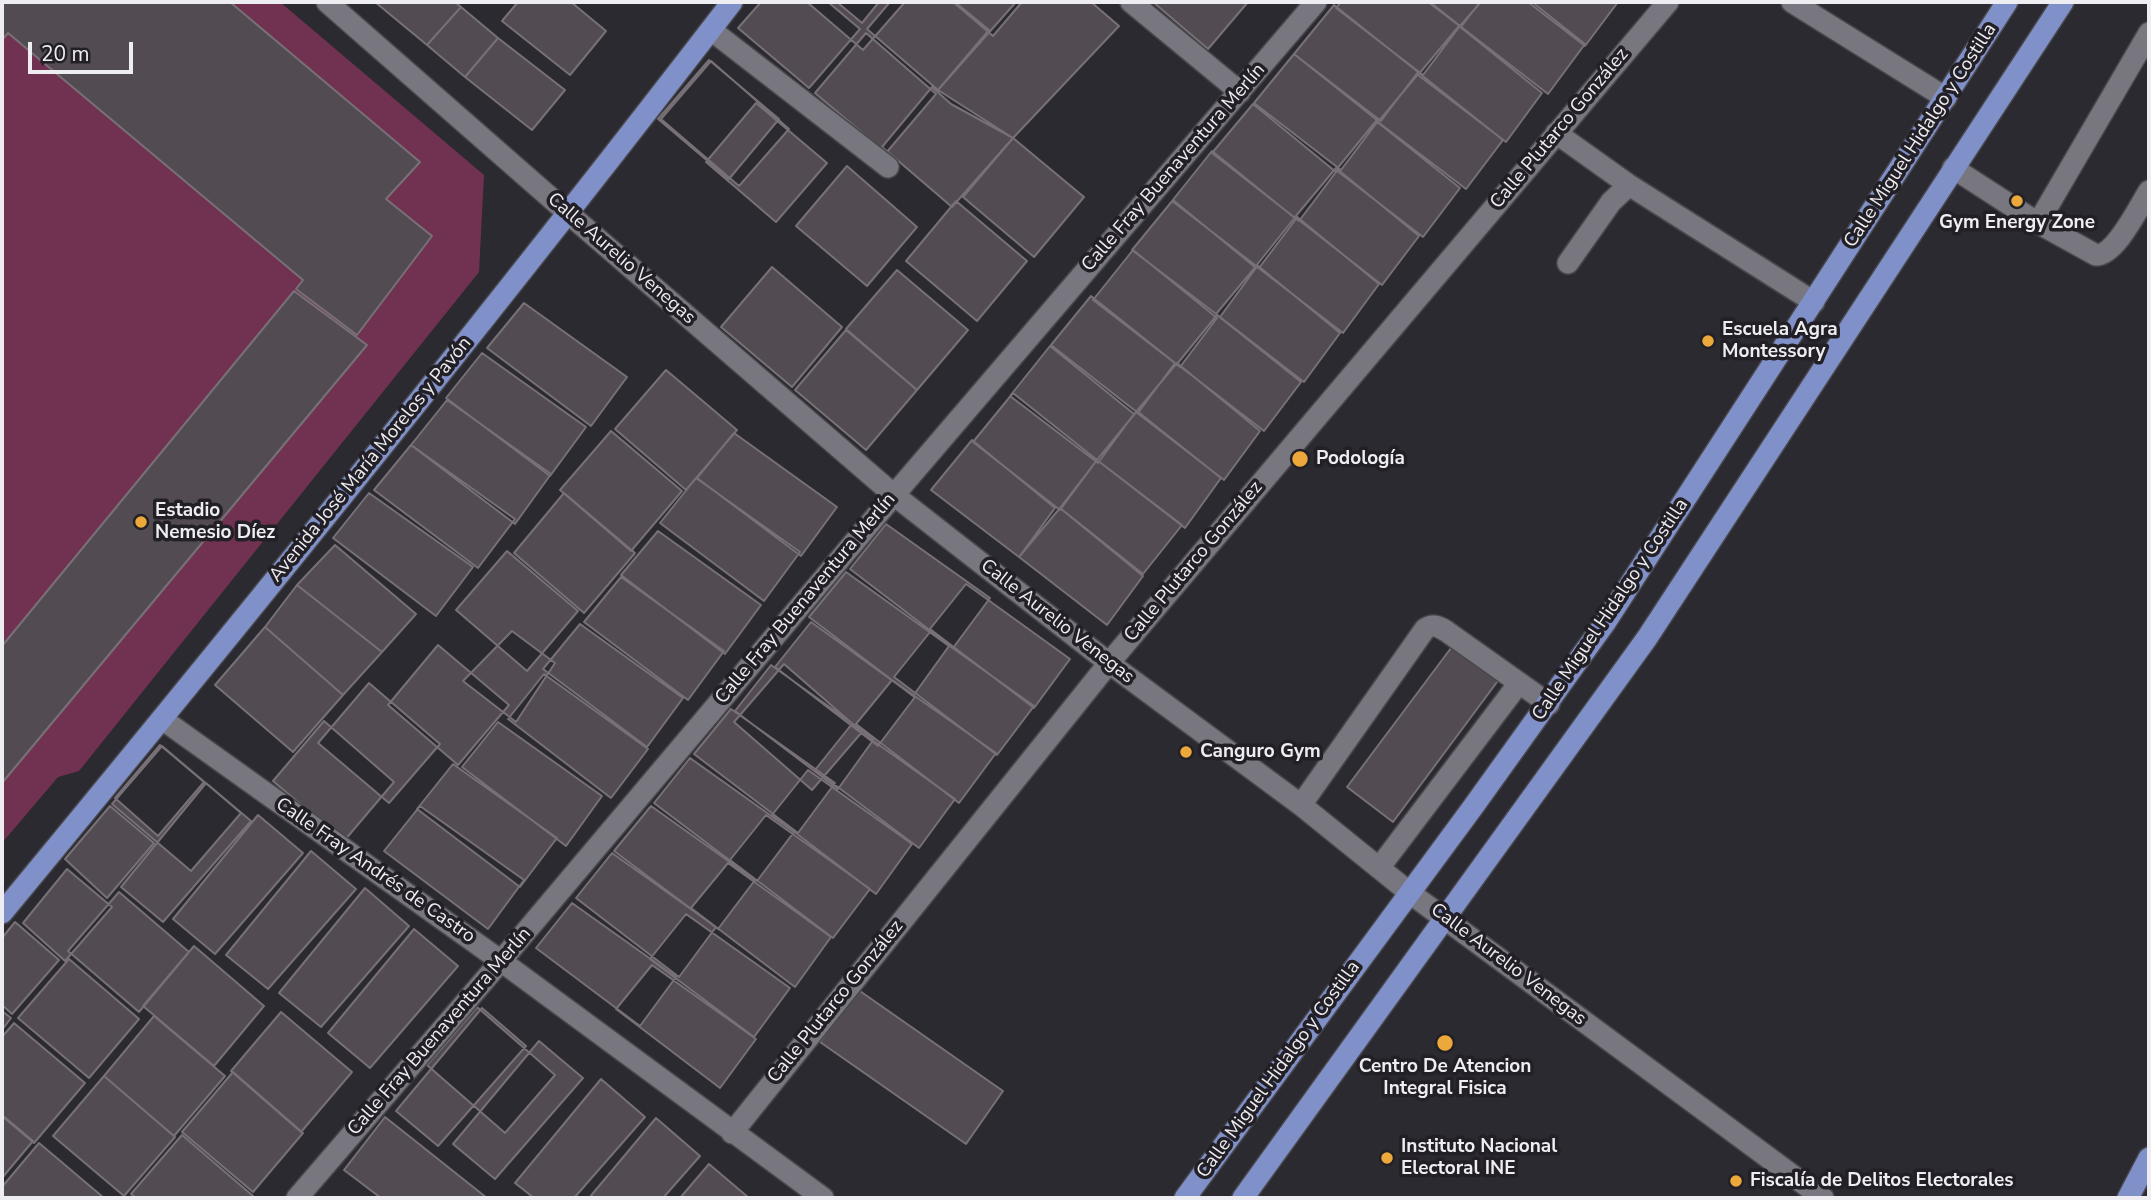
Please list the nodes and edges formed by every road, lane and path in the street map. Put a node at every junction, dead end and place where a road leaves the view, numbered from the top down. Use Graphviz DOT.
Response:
graph roads {
  1 [pos="327,2"];
  2 [pos="732,2"];
  3 [pos="1131,2"];
  4 [pos="1316,2"];
  5 [pos="1668,2"];
  6 [pos="1792,2"];
  7 [pos="2007,2"];
  8 [pos="2063,2"];
  9 [pos="711,30"];
  10 [pos="2149,33"];
  11 [pos="1240,92"];
  12 [pos="1946,98"];
  13 [pos="1556,133"];
  14 [pos="888,167"];
  15 [pos="1953,168"];
  16 [pos="1629,185"];
  17 [pos="2149,191"];
  18 [pos="569,215"];
  19 [pos="2038,223"];
  20 [pos="1568,263"];
  21 [pos="1814,302"];
  22 [pos="894,495"];
  23 [pos="1109,663"];
  24 [pos="1519,683"];
  25 [pos="1549,704"];
  26 [pos="162,719"];
  27 [pos="1301,805"];
  28 [pos="1379,868"];
  29 [pos="1410,893"];
  30 [pos="2,913"];
  31 [pos="1444,918"];
  32 [pos="501,961"];
  33 [pos="732,1133"];
  34 [pos="2149,1158"];
  35 [pos="297,1198"];
  36 [pos="823,1198"];
  37 [pos="1185,1198"];
  38 [pos="1243,1198"];
  39 [pos="1823,1198"];
  40 [pos="2128,1198"];
  1 -- 18 [label="street, Calle Aurelio Venegas"];
  2 -- 9 [label="main road, Avenida José María Morelos y Pavón"];
  3 -- 11 [label="street"];
  4 -- 11 [label="street, Calle Fray Buenaventura Merlín"];
  5 -- 13 [label="street, Calle Plutarco González"];
  6 -- 12 [label="street"];
  7 -- 12 [label="main road, Calle Miguel Hidalgo y Costilla"];
  8 -- 15 [label="main road"];
  9 -- 14 [label="street"];
  9 -- 18 [label="main road, Avenida José María Morelos y Pavón"];
  10 -- 19 [label="street"];
  11 -- 22 [label="street, Calle Fray Buenaventura Merlín"];
  12 -- 21 [label="main road, Calle Miguel Hidalgo y Costilla"];
  13 -- 16 [label="street"];
  13 -- 23 [label="street, Calle Plutarco González"];
  15 -- 19 [label="street"];
  15 -- 31 [label="main road"];
  16 -- 20 [label="street"];
  16 -- 21 [label="street"];
  17 -- 19 [label="street"];
  18 -- 22 [label="street, Calle Aurelio Venegas"];
  18 -- 26 [label="main road, Avenida José María Morelos y Pavón"];
  21 -- 25 [label="main road, Calle Miguel Hidalgo y Costilla"];
  22 -- 23 [label="street, Calle Aurelio Venegas"];
  22 -- 32 [label="street, Calle Fray Buenaventura Merlín"];
  23 -- 27 [label="street, Calle Aurelio Venegas"];
  23 -- 33 [label="street, Calle Plutarco González"];
  24 -- 25 [label="street"];
  24 -- 27 [label="street"];
  24 -- 28 [label="street"];
  25 -- 29 [label="main road, Calle Miguel Hidalgo y Costilla"];
  26 -- 30 [label="main road, Avenida José María Morelos y Pavón"];
  26 -- 32 [label="street, Calle Fray Andrés de Castro"];
  27 -- 28 [label="street, Calle Aurelio Venegas"];
  28 -- 29 [label="street, Calle Aurelio Venegas"];
  29 -- 31 [label="street, Calle Aurelio Venegas"];
  29 -- 37 [label="main road, Calle Miguel Hidalgo y Costilla"];
  31 -- 38 [label="main road"];
  31 -- 39 [label="street, Calle Aurelio Venegas"];
  32 -- 33 [label="street, Calle Fray Andrés de Castro"];
  32 -- 35 [label="street, Calle Fray Buenaventura Merlín"];
  33 -- 36 [label="street, Calle Fray Andrés de Castro"];
  34 -- 40 [label="main road"];
}
